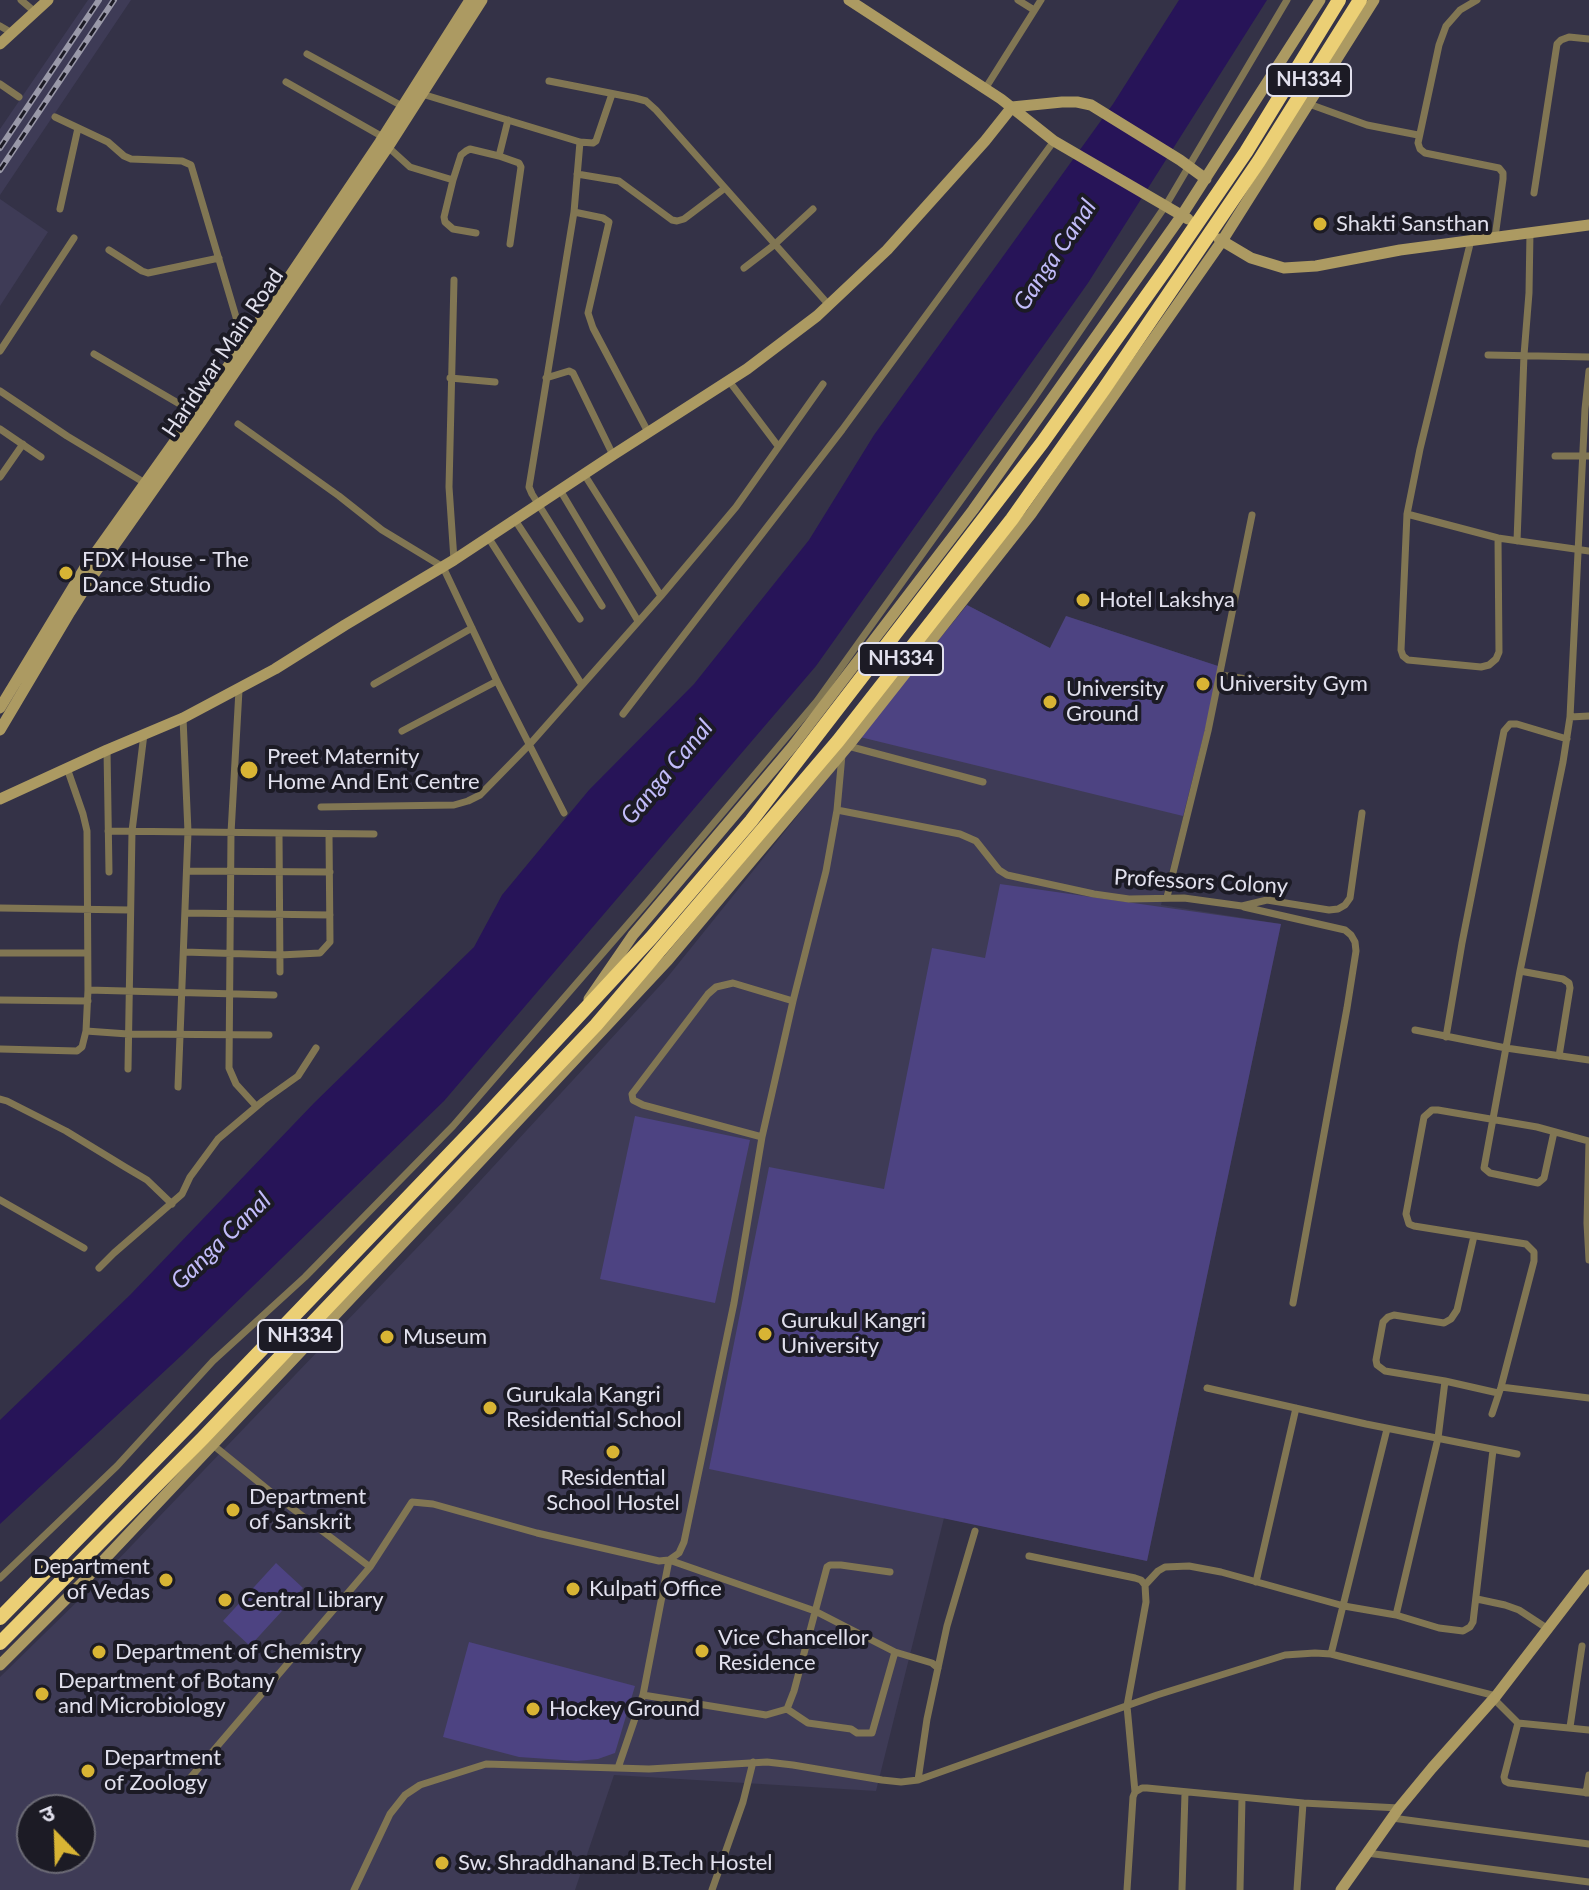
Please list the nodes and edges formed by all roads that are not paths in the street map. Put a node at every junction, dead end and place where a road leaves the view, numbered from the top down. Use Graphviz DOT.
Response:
graph roads {
  1 [pos="21,0"];
  2 [pos="48,0"];
  3 [pos="470,0"];
  4 [pos="482,0"];
  5 [pos="849,0"];
  6 [pos="1018,0"];
  7 [pos="1041,0"];
  8 [pos="1287,0"];
  9 [pos="1320,0"];
  10 [pos="1339,0"];
  11 [pos="1360,0"];
  12 [pos="1374,0"];
  13 [pos="1477,0"];
  14 [pos="1034,10"];
  15 [pos="35,12"];
  16 [pos="0,26"];
  17 [pos="12,33"];
  18 [pos="1589,39"];
  19 [pos="0,44"];
  20 [pos="307,54"];
  21 [pos="549,81"];
  22 [pos="286,82"];
  23 [pos="0,84"];
  24 [pos="985,89"];
  25 [pos="422,94"];
  26 [pos="612,94"];
  27 [pos="19,97"];
  28 [pos="1309,104"];
  29 [pos="402,106"];
  30 [pos="1012,107"];
  31 [pos="55,117"];
  32 [pos="508,120"];
  33 [pos="78,128"];
  34 [pos="1418,135"];
  35 [pos="1054,141"];
  36 [pos="385,142"];
  37 [pos="580,142"];
  38 [pos="499,156"];
  39 [pos="1252,156"];
  40 [pos="1185,164"];
  41 [pos="577,174"];
  42 [pos="1206,179"];
  43 [pos="453,180"];
  44 [pos="725,188"];
  45 [pos="1534,193"];
  46 [pos="1166,205"];
  47 [pos="60,209"];
  48 [pos="813,209"];
  49 [pos="574,212"];
  50 [pos="1182,215"];
  51 [pos="1589,225"];
  52 [pos="1530,232"];
  53 [pos="476,233"];
  54 [pos="1495,237"];
  55 [pos="74,238"];
  56 [pos="1471,240"];
  57 [pos="1222,241"];
  58 [pos="510,244"];
  59 [pos="774,245"];
  60 [pos="109,250"];
  61 [pos="219,258"];
  62 [pos="744,268"];
  63 [pos="454,280"];
  64 [pos="828,304"];
  65 [pos="244,344"];
  66 [pos="0,351"];
  67 [pos="94,354"];
  68 [pos="1488,355"];
  69 [pos="1524,355"];
  70 [pos="1589,357"];
  71 [pos="1589,371"];
  72 [pos="450,378"];
  73 [pos="546,378"];
  74 [pos="729,381"];
  75 [pos="495,382"];
  76 [pos="823,384"];
  77 [pos="0,391"];
  78 [pos="1587,409"];
  79 [pos="195,413"];
  80 [pos="238,424"];
  81 [pos="0,429"];
  82 [pos="648,432"];
  83 [pos="23,444"];
  84 [pos="778,446"];
  85 [pos="613,455"];
  86 [pos="1555,456"];
  87 [pos="1586,456"];
  88 [pos="41,457"];
  89 [pos="584,474"];
  90 [pos="0,477"];
  91 [pos="145,483"];
  92 [pos="560,490"];
  93 [pos="1585,501"];
  94 [pos="539,503"];
  95 [pos="1407,514"];
  96 [pos="1252,515"];
  97 [pos="515,520"];
  98 [pos="488,537"];
  99 [pos="1498,538"];
  100 [pos="1517,541"];
  101 [pos="1579,551"];
  102 [pos="1589,551"];
  103 [pos="454,560"];
  104 [pos="443,567"];
  105 [pos="661,596"];
  106 [pos="602,606"];
  107 [pos="580,619"];
  108 [pos="638,621"];
  109 [pos="472,628"];
  110 [pos="1221,675"];
  111 [pos="497,681"];
  112 [pos="374,684"];
  113 [pos="582,685"];
  114 [pos="1297,687"];
  115 [pos="239,690"];
  116 [pos="0,708"];
  117 [pos="623,714"];
  118 [pos="1589,716"];
  119 [pos="1570,717"];
  120 [pos="183,718"];
  121 [pos="0,730"];
  122 [pos="402,731"];
  123 [pos="144,734"];
  124 [pos="1567,739"];
  125 [pos="530,744"];
  126 [pos="845,749"];
  127 [pos="107,750"];
  128 [pos="67,768"];
  129 [pos="983,782"];
  130 [pos="0,799"];
  131 [pos="321,807"];
  132 [pos="837,810"];
  133 [pos="564,813"];
  134 [pos="1362,813"];
  135 [pos="108,831"];
  136 [pos="132,831"];
  137 [pos="188,832"];
  138 [pos="231,833"];
  139 [pos="279,833"];
  140 [pos="329,834"];
  141 [pos="374,834"];
  142 [pos="187,871"];
  143 [pos="231,871"];
  144 [pos="109,872"];
  145 [pos="279,872"];
  146 [pos="330,872"];
  147 [pos="1167,897"];
  148 [pos="1242,906"];
  149 [pos="0,908"];
  150 [pos="89,910"];
  151 [pos="130,910"];
  152 [pos="185,913"];
  153 [pos="230,914"];
  154 [pos="279,914"];
  155 [pos="330,915"];
  156 [pos="184,952"];
  157 [pos="0,953"];
  158 [pos="87,953"];
  159 [pos="230,953"];
  160 [pos="280,955"];
  161 [pos="1520,971"];
  162 [pos="280,972"];
  163 [pos="88,990"];
  164 [pos="129,991"];
  165 [pos="182,993"];
  166 [pos="230,994"];
  167 [pos="274,995"];
  168 [pos="0,1000"];
  169 [pos="88,1001"];
  170 [pos="793,1001"];
  171 [pos="577,1020"];
  172 [pos="1415,1030"];
  173 [pos="86,1031"];
  174 [pos="128,1034"];
  175 [pos="180,1035"];
  176 [pos="229,1035"];
  177 [pos="269,1035"];
  178 [pos="1446,1037"];
  179 [pos="316,1048"];
  180 [pos="1506,1048"];
  181 [pos="0,1049"];
  182 [pos="1559,1056"];
  183 [pos="1589,1060"];
  184 [pos="128,1069"];
  185 [pos="178,1087"];
  186 [pos="0,1099"];
  187 [pos="256,1106"];
  188 [pos="1494,1119"];
  189 [pos="1554,1132"];
  190 [pos="762,1137"];
  191 [pos="1589,1141"];
  192 [pos="0,1200"];
  193 [pos="172,1204"];
  194 [pos="1474,1236"];
  195 [pos="84,1248"];
  196 [pos="1589,1260"];
  197 [pos="99,1268"];
  198 [pos="1293,1303"];
  199 [pos="1445,1381"];
  200 [pos="1207,1388"];
  201 [pos="1500,1390"];
  202 [pos="1589,1398"];
  203 [pos="1296,1408"];
  204 [pos="1492,1414"];
  205 [pos="1387,1429"];
  206 [pos="1438,1438"];
  207 [pos="213,1445"];
  208 [pos="1493,1450"];
  209 [pos="1517,1454"];
  210 [pos="975,1531"];
  211 [pos="1029,1556"];
  212 [pos="669,1560"];
  213 [pos="370,1567"];
  214 [pos="890,1572"];
  215 [pos="1589,1575"];
  216 [pos="0,1578"];
  217 [pos="1256,1582"];
  218 [pos="1145,1585"];
  219 [pos="1477,1599"];
  220 [pos="1344,1606"];
  221 [pos="815,1611"];
  222 [pos="1396,1615"];
  223 [pos="0,1618"];
  224 [pos="1548,1629"];
  225 [pos="0,1643"];
  226 [pos="1582,1646"];
  227 [pos="895,1652"];
  228 [pos="1331,1654"];
  229 [pos="0,1665"];
  230 [pos="938,1668"];
  231 [pos="643,1695"];
  232 [pos="1495,1698"];
  233 [pos="1127,1706"];
  234 [pos="787,1709"];
  235 [pos="1518,1723"];
  236 [pos="1570,1727"];
  237 [pos="1589,1730"];
  238 [pos="753,1762"];
  239 [pos="618,1768"];
  240 [pos="1589,1775"];
  241 [pos="918,1780"];
  242 [pos="185,1784"];
  243 [pos="1135,1792"];
  244 [pos="1185,1793"];
  245 [pos="1588,1793"];
  246 [pos="1242,1798"];
  247 [pos="1303,1803"];
  248 [pos="1396,1813"];
  249 [pos="1589,1844"];
  250 [pos="1367,1853"];
  251 [pos="1589,1882"];
  252 [pos="354,1890"];
  253 [pos="712,1890"];
  254 [pos="1127,1890"];
  255 [pos="1182,1890"];
  256 [pos="1240,1890"];
  257 [pos="1297,1890"];
  258 [pos="1341,1890"];
  1 -- 15 [label="street"];
  2 -- 15 [label="street"];
  3 -- 29 [label="street, Haridwar Main Road"];
  4 -- 25 [label="street, Haridwar Main Road"];
  5 -- 24 [label="street"];
  6 -- 14 [label="street"];
  7 -- 14 [label="street"];
  8 -- 40 [label="street"];
  9 -- 42 [label="street"];
  10 -- 39 [label="highway, NH334"];
  11 -- 39 [label="highway, NH334"];
  12 -- 28 [label="street"];
  13 -- 34 [label="street"];
  14 -- 24 [label="street"];
  15 -- 17 [label="street"];
  16 -- 17 [label="street"];
  17 -- 19 [label="street"];
  18 -- 45 [label="street"];
  20 -- 29 [label="street"];
  21 -- 26 [label="street"];
  22 -- 36 [label="street"];
  23 -- 27 [label="street"];
  24 -- 30 [label="street"];
  25 -- 32 [label="street"];
  25 -- 36 [label="street, Haridwar Main Road"];
  26 -- 37 [label="street"];
  26 -- 44 [label="street"];
  28 -- 34 [label="street"];
  28 -- 57 [label="street"];
  29 -- 36 [label="street, Haridwar Main Road"];
  30 -- 35 [label="street"];
  30 -- 40 [label="street"];
  30 -- 64 [label="street"];
  31 -- 33 [label="street"];
  32 -- 37 [label="street"];
  32 -- 38 [label="street"];
  33 -- 47 [label="street"];
  33 -- 61 [label="street"];
  34 -- 54 [label="street"];
  35 -- 46 [label="street"];
  35 -- 117 [label="street"];
  36 -- 43 [label="street"];
  36 -- 65 [label="street, Haridwar Main Road"];
  36 -- 121 [label="street, Haridwar Main Road"];
  37 -- 41 [label="street"];
  38 -- 43 [label="street"];
  38 -- 58 [label="street"];
  39 -- 171 [label="highway, NH334"];
  39 -- 225 [label="highway, NH334"];
  40 -- 42 [label="street"];
  40 -- 46 [label="street"];
  41 -- 44 [label="street"];
  41 -- 49 [label="street"];
  42 -- 50 [label="street"];
  43 -- 53 [label="street"];
  44 -- 59 [label="street"];
  46 -- 50 [label="street"];
  46 -- 216 [label="street"];
  48 -- 59 [label="street"];
  49 -- 73 [label="street"];
  49 -- 82 [label="street"];
  50 -- 57 [label="street"];
  50 -- 171 [label="street"];
  51 -- 52 [label="street"];
  52 -- 54 [label="street"];
  52 -- 69 [label="street"];
  54 -- 56 [label="street"];
  55 -- 66 [label="street"];
  56 -- 57 [label="street"];
  56 -- 95 [label="street"];
  57 -- 126 [label="street"];
  59 -- 62 [label="street"];
  59 -- 64 [label="street"];
  60 -- 61 [label="street"];
  61 -- 65 [label="street"];
  63 -- 72 [label="street"];
  64 -- 74 [label="street"];
  65 -- 79 [label="street, Haridwar Main Road"];
  67 -- 79 [label="street"];
  68 -- 69 [label="street"];
  69 -- 70 [label="street"];
  69 -- 100 [label="street"];
  71 -- 78 [label="street"];
  72 -- 75 [label="street"];
  72 -- 103 [label="street"];
  73 -- 85 [label="street"];
  73 -- 94 [label="street"];
  74 -- 82 [label="street"];
  74 -- 84 [label="street"];
  76 -- 84 [label="street"];
  77 -- 91 [label="street"];
  78 -- 87 [label="street"];
  79 -- 91 [label="street, Haridwar Main Road"];
  80 -- 104 [label="street"];
  81 -- 83 [label="street"];
  82 -- 85 [label="street"];
  83 -- 88 [label="street"];
  83 -- 90 [label="street"];
  84 -- 105 [label="street"];
  85 -- 89 [label="street"];
  86 -- 87 [label="street"];
  87 -- 93 [label="street"];
  89 -- 92 [label="street"];
  89 -- 105 [label="street"];
  91 -- 116 [label="street, Haridwar Main Road"];
  92 -- 94 [label="street"];
  92 -- 108 [label="street"];
  93 -- 101 [label="street"];
  94 -- 97 [label="street"];
  94 -- 106 [label="street"];
  95 -- 99 [label="street"];
  95 -- 99 [label="street"];
  96 -- 110 [label="street"];
  97 -- 98 [label="street"];
  97 -- 107 [label="street"];
  98 -- 103 [label="street"];
  98 -- 113 [label="street"];
  99 -- 100 [label="street"];
  100 -- 101 [label="street"];
  101 -- 102 [label="street"];
  101 -- 119 [label="street"];
  103 -- 104 [label="street"];
  104 -- 109 [label="street"];
  104 -- 115 [label="street"];
  105 -- 108 [label="street"];
  108 -- 113 [label="street"];
  109 -- 111 [label="street"];
  109 -- 112 [label="street"];
  110 -- 114 [label="street"];
  110 -- 147 [label="street"];
  111 -- 122 [label="street"];
  111 -- 125 [label="street"];
  113 -- 125 [label="street"];
  115 -- 120 [label="street"];
  115 -- 138 [label="street"];
  118 -- 119 [label="street"];
  119 -- 124 [label="street"];
  120 -- 123 [label="street"];
  120 -- 137 [label="street"];
  123 -- 127 [label="street"];
  123 -- 136 [label="street"];
  124 -- 161 [label="street"];
  124 -- 178 [label="street"];
  125 -- 131 [label="street"];
  125 -- 133 [label="street"];
  126 -- 129 [label="street"];
  126 -- 132 [label="street"];
  126 -- 207 [label="street"];
  127 -- 128 [label="street"];
  127 -- 135 [label="street"];
  128 -- 130 [label="street"];
  128 -- 150 [label="street"];
  132 -- 147 [label="street, Professors Colony"];
  132 -- 170 [label="street"];
  134 -- 148 [label="street, Professors Colony"];
  135 -- 136 [label="street"];
  135 -- 144 [label="street"];
  136 -- 137 [label="street"];
  136 -- 151 [label="street"];
  137 -- 138 [label="street"];
  137 -- 142 [label="street"];
  138 -- 139 [label="street"];
  138 -- 143 [label="street"];
  139 -- 140 [label="street"];
  139 -- 145 [label="street"];
  140 -- 141 [label="street"];
  140 -- 146 [label="street"];
  142 -- 143 [label="street"];
  142 -- 152 [label="street"];
  143 -- 145 [label="street"];
  143 -- 153 [label="street"];
  145 -- 146 [label="street"];
  145 -- 154 [label="street"];
  146 -- 155 [label="street"];
  147 -- 148 [label="street, Professors Colony"];
  148 -- 198 [label="street"];
  149 -- 150 [label="street"];
  150 -- 151 [label="street"];
  150 -- 158 [label="street"];
  151 -- 164 [label="street"];
  152 -- 153 [label="street"];
  152 -- 156 [label="street"];
  153 -- 154 [label="street"];
  153 -- 159 [label="street"];
  154 -- 155 [label="street"];
  154 -- 160 [label="street"];
  155 -- 160 [label="street"];
  156 -- 159 [label="street"];
  156 -- 165 [label="street"];
  157 -- 158 [label="street"];
  158 -- 163 [label="street"];
  159 -- 160 [label="street"];
  159 -- 166 [label="street"];
  160 -- 162 [label="street"];
  161 -- 180 [label="street"];
  161 -- 182 [label="street"];
  163 -- 164 [label="street"];
  163 -- 169 [label="street"];
  164 -- 165 [label="street"];
  164 -- 174 [label="street"];
  165 -- 166 [label="street"];
  165 -- 175 [label="street"];
  166 -- 167 [label="street"];
  166 -- 176 [label="street"];
  168 -- 169 [label="street"];
  169 -- 173 [label="street"];
  170 -- 190 [label="street"];
  170 -- 190 [label="street"];
  171 -- 223 [label="highway, NH334"];
  172 -- 178 [label="street"];
  173 -- 174 [label="street"];
  173 -- 181 [label="street"];
  174 -- 175 [label="street"];
  174 -- 184 [label="street"];
  175 -- 176 [label="street"];
  175 -- 185 [label="street"];
  176 -- 177 [label="street"];
  176 -- 187 [label="street"];
  178 -- 180 [label="street"];
  179 -- 187 [label="street"];
  180 -- 182 [label="street"];
  180 -- 188 [label="street"];
  182 -- 183 [label="street"];
  186 -- 193 [label="street"];
  187 -- 193 [label="street"];
  188 -- 189 [label="street"];
  188 -- 189 [label="street"];
  188 -- 194 [label="street"];
  189 -- 191 [label="street"];
  190 -- 212 [label="street"];
  191 -- 196 [label="street"];
  192 -- 195 [label="street"];
  193 -- 197 [label="street"];
  194 -- 199 [label="street"];
  194 -- 201 [label="street"];
  199 -- 201 [label="street"];
  199 -- 206 [label="street"];
  200 -- 203 [label="street"];
  201 -- 202 [label="street"];
  201 -- 204 [label="street"];
  203 -- 205 [label="street"];
  203 -- 217 [label="street"];
  205 -- 206 [label="street"];
  205 -- 220 [label="street"];
  206 -- 208 [label="street"];
  206 -- 222 [label="street"];
  207 -- 213 [label="street"];
  207 -- 229 [label="street"];
  208 -- 209 [label="street"];
  208 -- 219 [label="street"];
  210 -- 230 [label="street"];
  211 -- 218 [label="street"];
  212 -- 213 [label="street"];
  212 -- 221 [label="street"];
  212 -- 231 [label="street"];
  213 -- 242 [label="street"];
  214 -- 221 [label="street"];
  215 -- 224 [label="street"];
  217 -- 218 [label="street"];
  217 -- 220 [label="street"];
  218 -- 233 [label="street"];
  219 -- 222 [label="street"];
  219 -- 224 [label="street"];
  220 -- 222 [label="street"];
  220 -- 228 [label="street"];
  221 -- 227 [label="street"];
  221 -- 234 [label="street"];
  224 -- 232 [label="street"];
  226 -- 236 [label="street"];
  227 -- 230 [label="street"];
  227 -- 234 [label="street"];
  228 -- 232 [label="street"];
  228 -- 233 [label="street"];
  230 -- 241 [label="street"];
  231 -- 234 [label="street"];
  231 -- 239 [label="street"];
  232 -- 235 [label="street"];
  232 -- 248 [label="street"];
  233 -- 241 [label="street"];
  233 -- 243 [label="street"];
  235 -- 236 [label="street"];
  235 -- 245 [label="street"];
  236 -- 237 [label="street"];
  238 -- 239 [label="street"];
  238 -- 241 [label="street"];
  238 -- 253 [label="street"];
  239 -- 252 [label="street"];
  240 -- 245 [label="street"];
  243 -- 244 [label="street"];
  243 -- 254 [label="street"];
  244 -- 246 [label="street"];
  244 -- 255 [label="street"];
  246 -- 247 [label="street"];
  246 -- 256 [label="street"];
  247 -- 248 [label="street"];
  247 -- 257 [label="street"];
  248 -- 249 [label="street"];
  248 -- 250 [label="street"];
  250 -- 251 [label="street"];
  250 -- 258 [label="street"];
}
